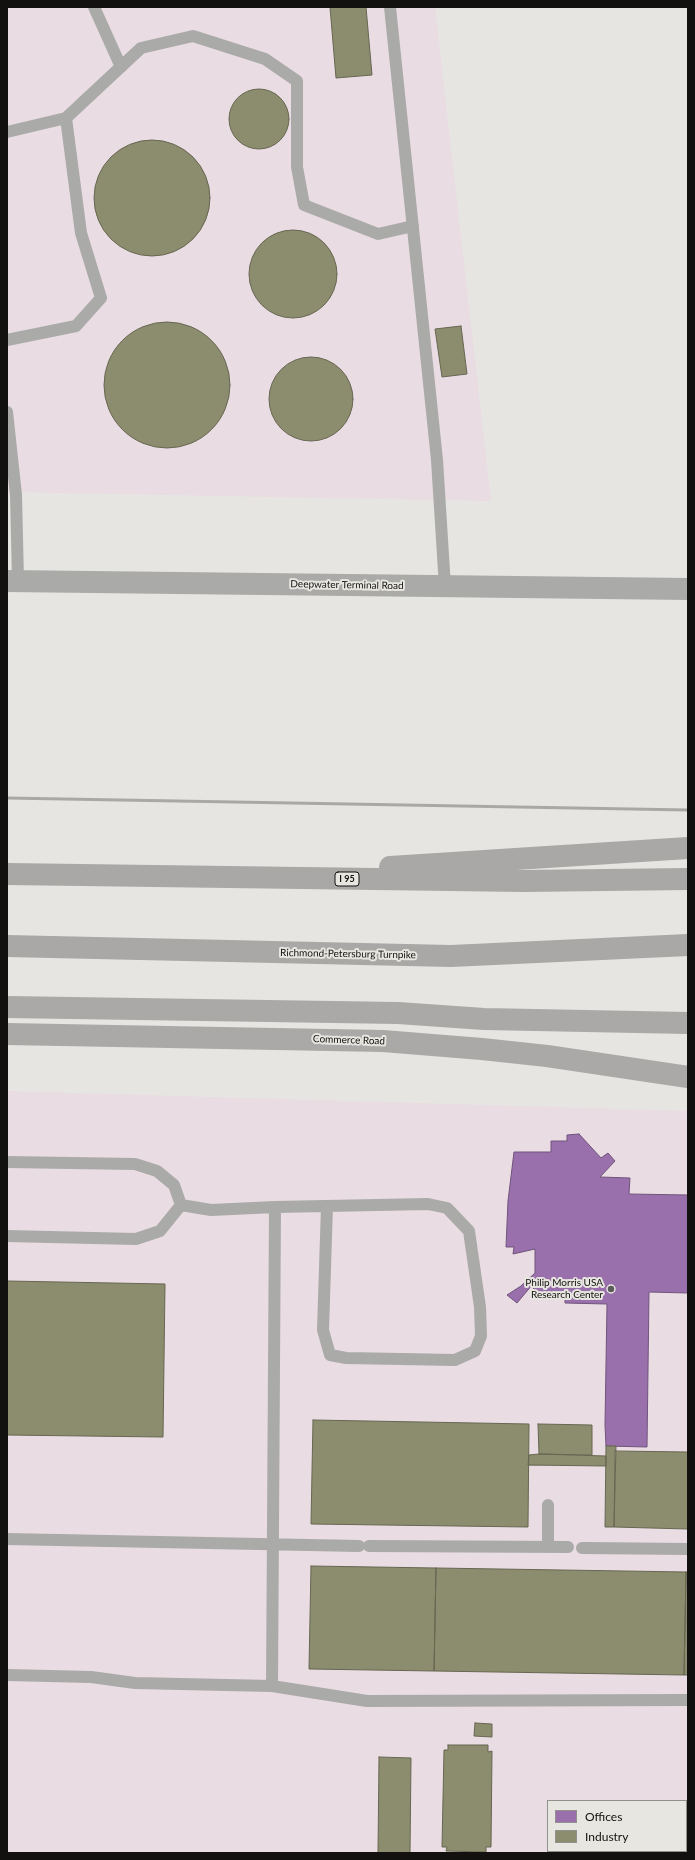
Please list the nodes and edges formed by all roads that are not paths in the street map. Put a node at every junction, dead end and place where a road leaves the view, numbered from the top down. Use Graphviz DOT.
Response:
graph roads {
  1 [pos="94,7"];
  2 [pos="390,7"];
  3 [pos="121,67"];
  4 [pos="66,118"];
  5 [pos="7,132"];
  6 [pos="413,226"];
  7 [pos="7,340"];
  8 [pos="7,412"];
  9 [pos="10,461"];
  10 [pos="12,581"];
  11 [pos="445,586"];
  12 [pos="688,589"];
  13 [pos="688,848"];
  14 [pos="7,874"];
  15 [pos="211,878"];
  16 [pos="688,879"];
  17 [pos="688,945"];
  18 [pos="7,946"];
  19 [pos="7,1007"];
  20 [pos="688,1023"];
  21 [pos="7,1034"];
  22 [pos="688,1077"];
  23 [pos="7,1162"];
  24 [pos="181,1204"];
  25 [pos="327,1206"];
  26 [pos="275,1207"];
  27 [pos="7,1236"];
  28 [pos="548,1505"];
  29 [pos="7,1539"];
  30 [pos="272,1544"];
  31 [pos="548,1547"];
  32 [pos="568,1547"];
  33 [pos="582,1548"];
  34 [pos="688,1549"];
  35 [pos="7,1675"];
  36 [pos="272,1686"];
  37 [pos="688,1700"];
  1 -- 3 [label="lane"];
  2 -- 6 [label="lane"];
  3 -- 4 [label="lane"];
  3 -- 6 [label="lane"];
  4 -- 5 [label="lane"];
  4 -- 7 [label="lane"];
  6 -- 11 [label="lane"];
  8 -- 9 [label="lane"];
  9 -- 10 [label="lane"];
  10 -- 11 [label="street, Deepwater Terminal Road"];
  11 -- 12 [label="street, Deepwater Terminal Road"];
  13 -- 15 [label="highway"];
  14 -- 15 [label="highway, I 95"];
  15 -- 16 [label="highway, I 95"];
  17 -- 18 [label="highway, Richmond-Petersburg Turnpike"];
  19 -- 20 [label="main road"];
  21 -- 22 [label="main road, Commerce Road"];
  23 -- 24 [label="lane"];
  24 -- 26 [label="lane"];
  24 -- 27 [label="lane"];
  25 -- 25 [label="lane"];
  25 -- 26 [label="lane"];
  26 -- 30 [label="lane"];
  28 -- 31 [label="lane"];
  29 -- 30 [label="lane"];
  30 -- 31 [label="lane"];
  30 -- 36 [label="lane"];
  31 -- 32 [label="lane"];
  33 -- 34 [label="lane"];
  35 -- 36 [label="lane"];
  36 -- 37 [label="lane"];
}
